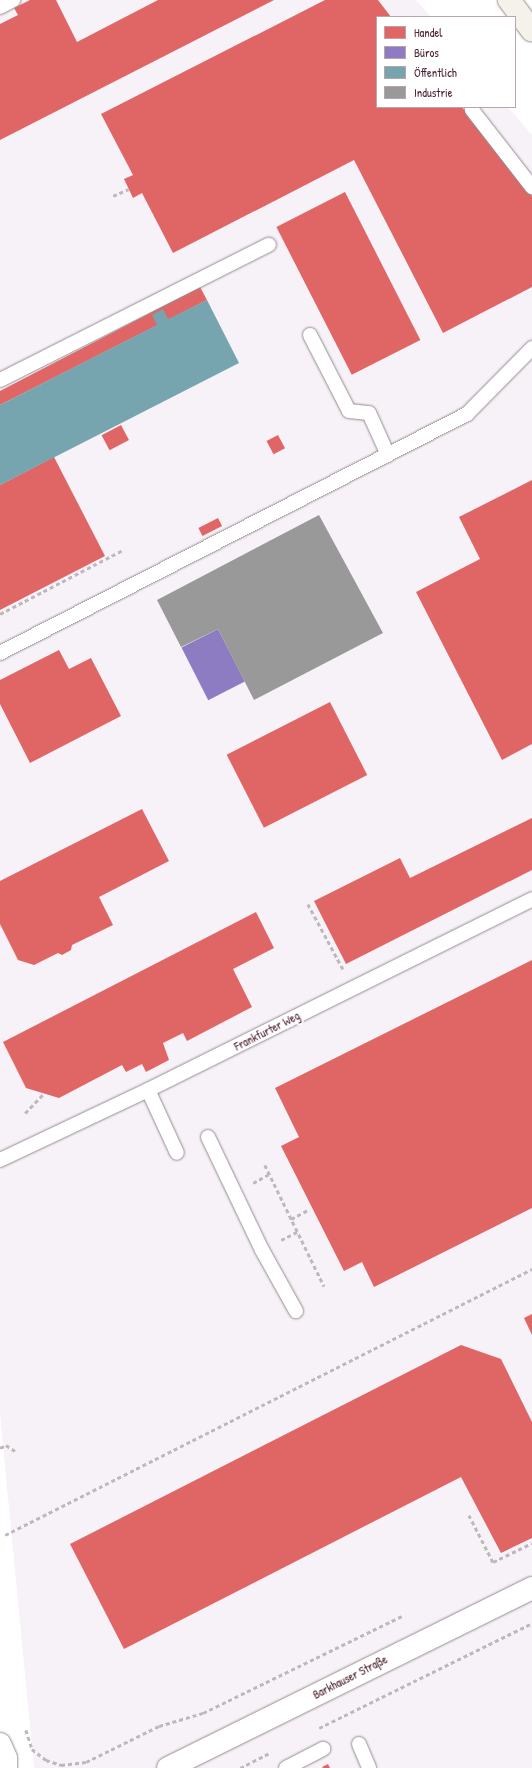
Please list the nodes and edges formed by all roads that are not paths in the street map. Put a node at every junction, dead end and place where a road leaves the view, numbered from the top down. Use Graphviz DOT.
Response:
graph roads {
  1 [pos="13,0"];
  2 [pos="509,0"];
  3 [pos="0,7"];
  4 [pos="532,30"];
  5 [pos="472,110"];
  6 [pos="532,187"];
  7 [pos="269,245"];
  8 [pos="310,335"];
  9 [pos="532,348"];
  10 [pos="0,380"];
  11 [pos="388,455"];
  12 [pos="0,653"];
  13 [pos="532,899"];
  14 [pos="148,1090"];
  15 [pos="208,1137"];
  16 [pos="177,1154"];
  17 [pos="0,1160"];
  18 [pos="296,1312"];
  19 [pos="532,1588"];
  20 [pos="0,1744"];
  21 [pos="359,1744"];
  22 [pos="323,1749"];
  23 [pos="6,1768"];
  24 [pos="168,1768"];
  25 [pos="286,1768"];
  26 [pos="369,1768"];
  1 -- 3 [label="lane"];
  2 -- 4 [label="highway"];
  5 -- 6 [label="lane"];
  7 -- 10 [label="lane"];
  8 -- 11 [label="lane"];
  9 -- 11 [label="lane"];
  11 -- 12 [label="lane"];
  13 -- 14 [label="lane, Frankfurter Weg"];
  14 -- 16 [label="lane"];
  14 -- 17 [label="lane, Frankfurter Weg"];
  15 -- 18 [label="lane"];
  19 -- 24 [label="street, Barkhauser Straße"];
  20 -- 23 [label="street"];
  21 -- 26 [label="lane"];
  22 -- 25 [label="lane"];
}
